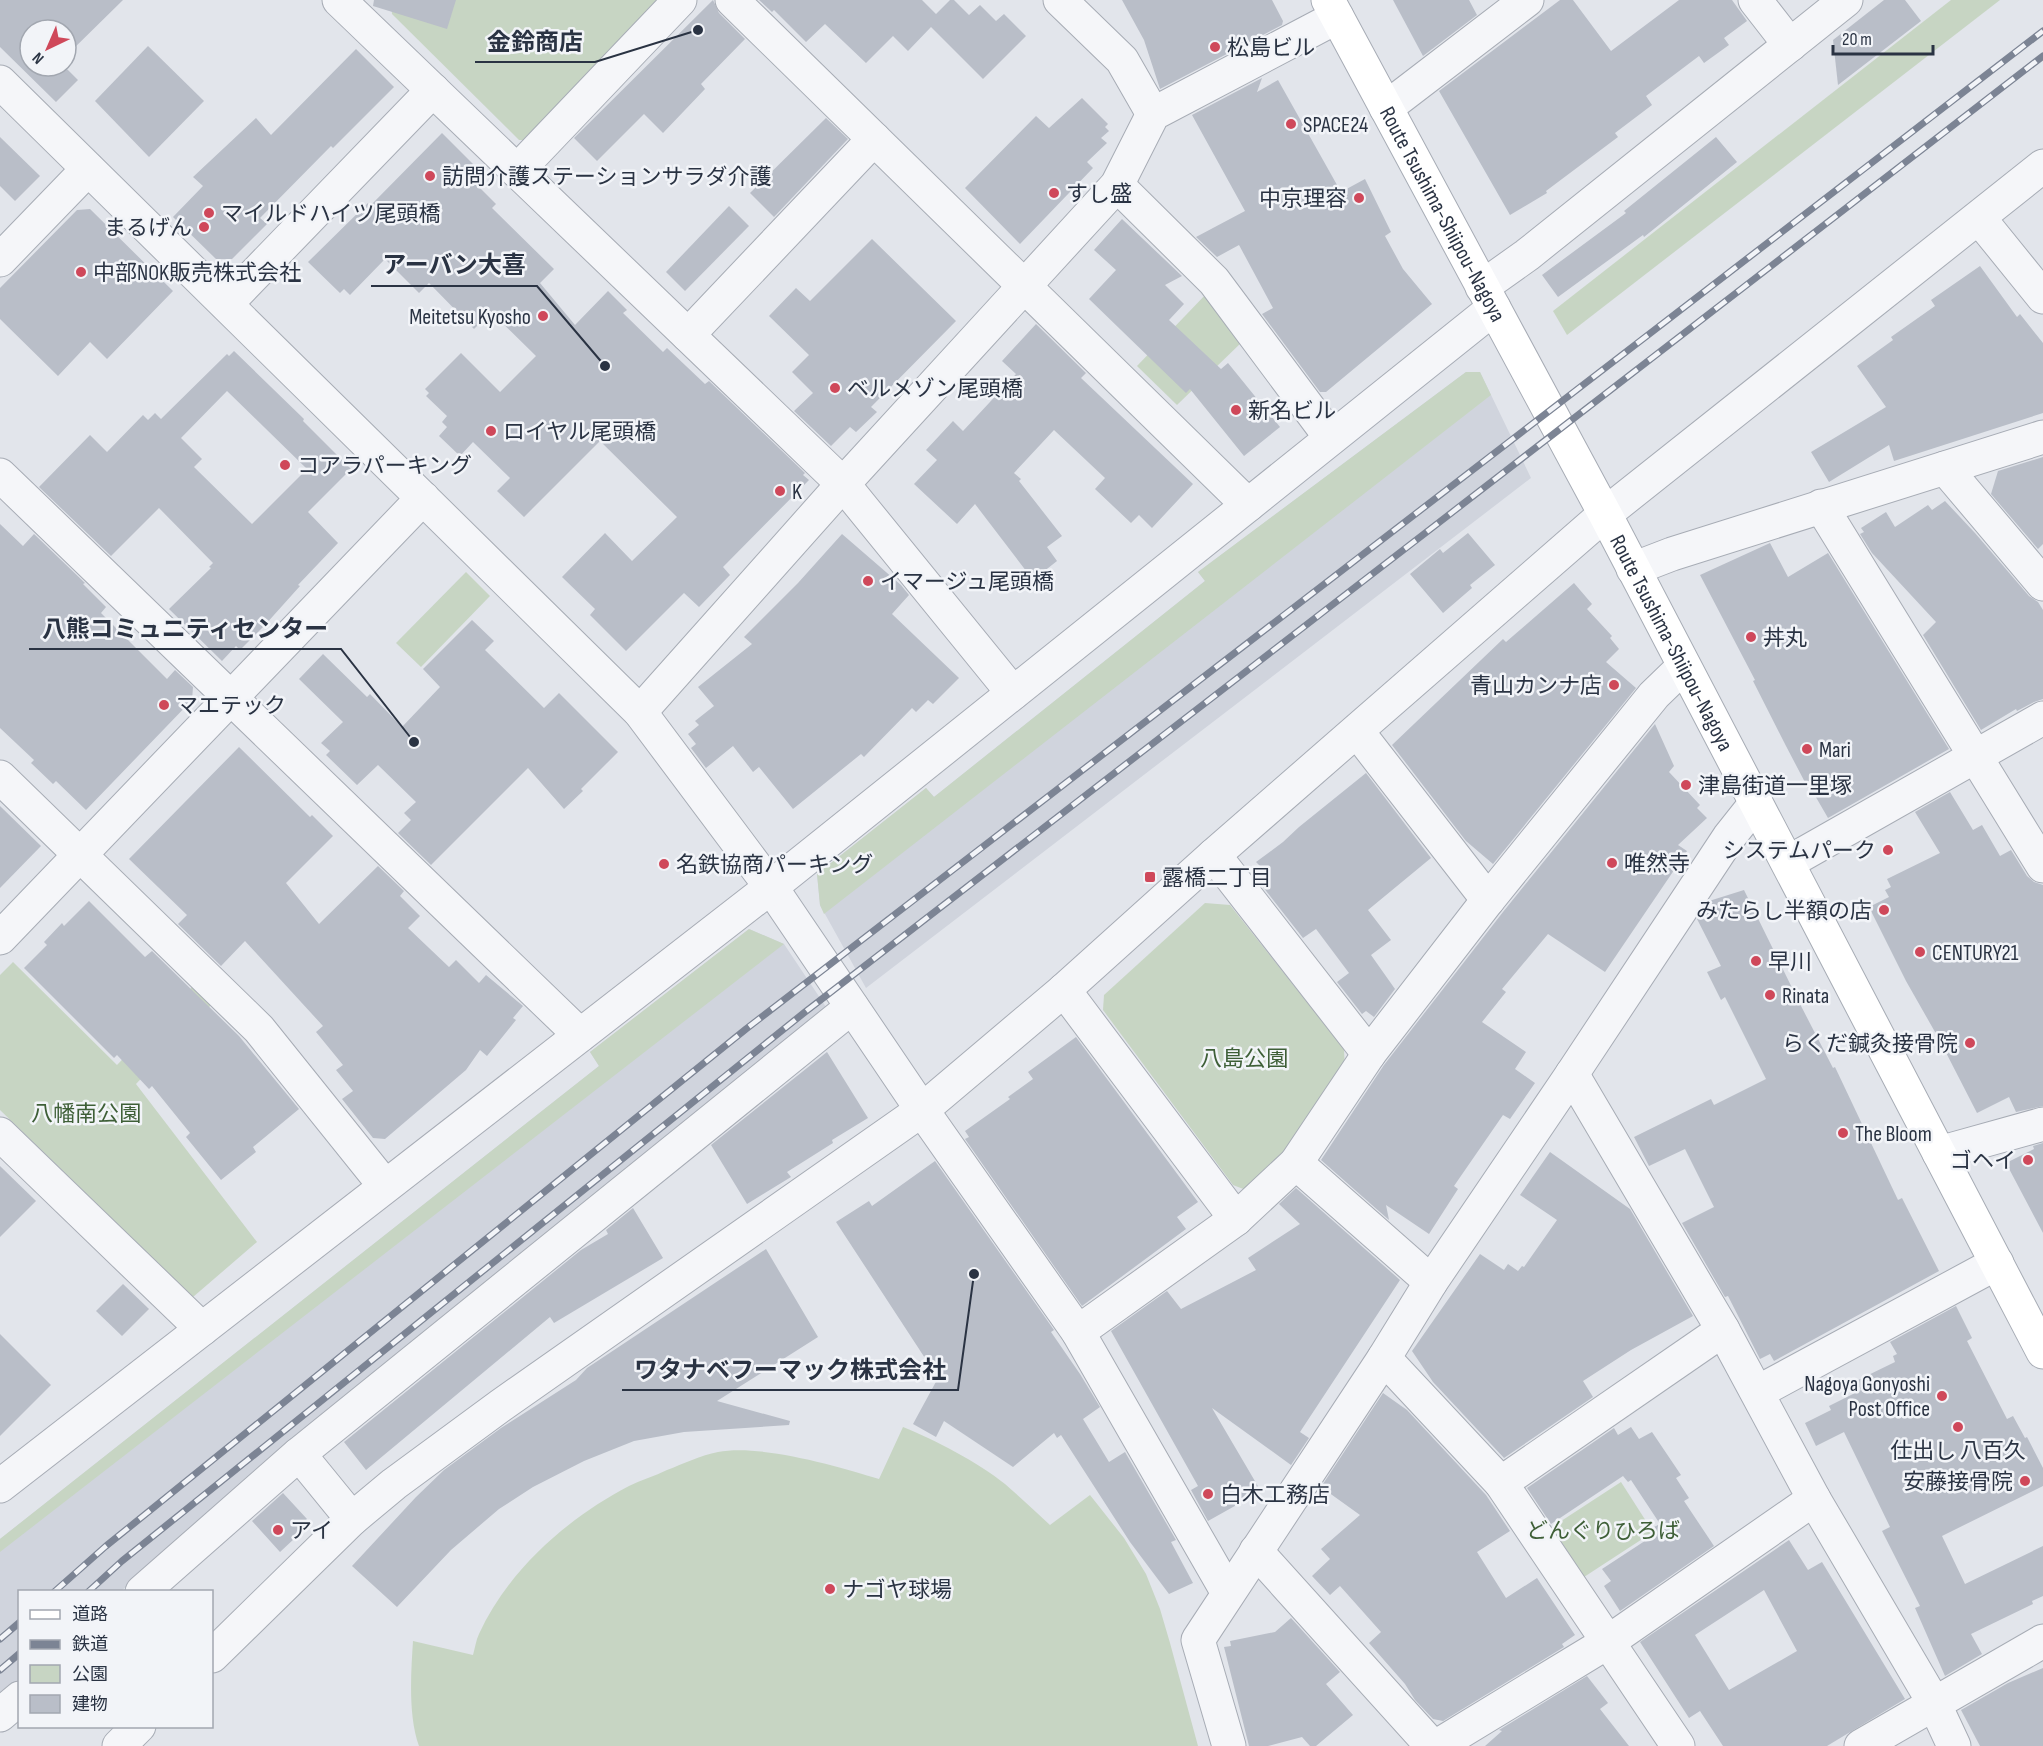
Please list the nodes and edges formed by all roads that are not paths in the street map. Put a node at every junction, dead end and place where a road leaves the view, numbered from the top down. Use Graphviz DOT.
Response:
graph roads {
  1 [pos="680,0"];
  2 [pos="732,0"];
  3 [pos="1060,0"];
  4 [pos="1527,0"];
  5 [pos="1755,0"];
  6 [pos="1846,0"];
  7 [pos="356,6"];
  8 [pos="1332,9"];
  9 [pos="1790,45"];
  10 [pos="0,82"];
  11 [pos="433,90"];
  12 [pos="1386,108"];
  13 [pos="1153,114"];
  14 [pos="874,139"];
  15 [pos="2043,166"];
  16 [pos="88,169"];
  17 [pos="517,171"];
  18 [pos="1117,185"];
  19 [pos="1979,218"];
  20 [pos="0,260"];
  21 [pos="1024,286"];
  22 [pos="2043,297"];
  23 [pos="1488,298"];
  24 [pos="226,304"];
  25 [pos="688,335"];
  26 [pos="2043,437"];
  27 [pos="1331,438"];
  28 [pos="1945,468"];
  29 [pos="0,475"];
  30 [pos="843,484"];
  31 [pos="423,498"];
  32 [pos="1248,505"];
  33 [pos="1821,506"];
  34 [pos="1605,514"];
  35 [pos="1633,569"];
  36 [pos="2043,584"];
  37 [pos="1684,666"];
  38 [pos="1012,693"];
  39 [pos="231,698"];
  40 [pos="640,712"];
  41 [pos="2043,718"];
  42 [pos="1357,730"];
  43 [pos="1975,757"];
  44 [pos="0,777"];
  45 [pos="1756,803"];
  46 [pos="80,855"];
  47 [pos="1214,855"];
  48 [pos="1789,862"];
  49 [pos="2043,866"];
  50 [pos="771,886"];
  51 [pos="1488,900"];
  52 [pos="0,938"];
  53 [pos="1064,990"];
  54 [pos="852,1007"];
  55 [pos="580,1035"];
  56 [pos="1369,1054"];
  57 [pos="1572,1074"];
  58 [pos="922,1110"];
  59 [pos="2043,1124"];
  60 [pos="0,1134"];
  61 [pos="1939,1153"];
  62 [pos="1296,1163"];
  63 [pos="385,1186"];
  64 [pos="1236,1220"];
  65 [pos="1997,1263"];
  66 [pos="1431,1282"];
  67 [pos="202,1329"];
  68 [pos="1723,1330"];
  69 [pos="1078,1332"];
  70 [pos="2043,1352"];
  71 [pos="1384,1358"];
  72 [pos="1758,1392"];
  73 [pos="299,1454"];
  74 [pos="3,1478"];
  75 [pos="1501,1483"];
  76 [pos="1814,1499"];
  77 [pos="352,1519"];
  78 [pos="1256,1551"];
  79 [pos="144,1590"];
  80 [pos="1228,1593"];
  81 [pos="2043,1641"];
  82 [pos="1608,1642"];
  83 [pos="213,1655"];
  84 [pos="18,1700"];
  85 [pos="1934,1703"];
  86 [pos="0,1715"];
  87 [pos="137,1728"];
  88 [pos="119,1746"];
  89 [pos="1229,1746"];
  90 [pos="1432,1746"];
  91 [pos="1437,1746"];
  92 [pos="1678,1746"];
  93 [pos="1861,1746"];
  94 [pos="1954,1746"];
  1 -- 17 [label="street"];
  2 -- 14 [label="street"];
  3 -- 13 [label="street"];
  4 -- 12 [label="street"];
  5 -- 9 [label="street"];
  6 -- 9 [label="street"];
  7 -- 11 [label="street"];
  8 -- 12 [label="main road, Route Tsushima-Shiipou-Nagoya"];
  8 -- 13 [label="street"];
  9 -- 23 [label="street"];
  10 -- 16 [label="street"];
  11 -- 17 [label="street"];
  11 -- 24 [label="street"];
  12 -- 23 [label="main road, Route Tsushima-Shiipou-Nagoya"];
  13 -- 18 [label="street"];
  14 -- 21 [label="street"];
  14 -- 25 [label="street"];
  15 -- 19 [label="street"];
  16 -- 20 [label="street"];
  16 -- 24 [label="street"];
  17 -- 25 [label="street"];
  18 -- 21 [label="street"];
  18 -- 27 [label="street"];
  19 -- 22 [label="street"];
  19 -- 34 [label="street"];
  21 -- 30 [label="street"];
  21 -- 32 [label="street"];
  23 -- 27 [label="street"];
  23 -- 34 [label="main road, Route Tsushima-Shiipou-Nagoya"];
  24 -- 31 [label="street"];
  25 -- 30 [label="street"];
  26 -- 28 [label="street"];
  27 -- 32 [label="street"];
  28 -- 33 [label="street"];
  28 -- 36 [label="street"];
  29 -- 39 [label="street"];
  30 -- 38 [label="street"];
  30 -- 40 [label="street"];
  31 -- 39 [label="street"];
  31 -- 40 [label="street"];
  32 -- 38 [label="street"];
  33 -- 35 [label="street"];
  33 -- 43 [label="street"];
  34 -- 35 [label="main road, Route Tsushima-Shiipou-Nagoya"];
  34 -- 42 [label="street"];
  35 -- 37 [label="main road, Route Tsushima-Shiipou-Nagoya"];
  37 -- 45 [label="main road, Route Tsushima-Shiipou-Nagoya"];
  37 -- 51 [label="street"];
  38 -- 50 [label="street"];
  39 -- 46 [label="street"];
  39 -- 55 [label="street"];
  40 -- 50 [label="street"];
  41 -- 43 [label="street"];
  42 -- 47 [label="street"];
  42 -- 51 [label="street"];
  43 -- 48 [label="street"];
  43 -- 49 [label="street"];
  44 -- 46 [label="street"];
  45 -- 48 [label="main road, Route Tsushima-Shiipou-Nagoya"];
  45 -- 57 [label="street"];
  46 -- 52 [label="street"];
  46 -- 63 [label="street"];
  47 -- 53 [label="street"];
  47 -- 56 [label="street"];
  48 -- 61 [label="main road, Route Tsushima-Shiipou-Nagoya"];
  50 -- 54 [label="street"];
  50 -- 55 [label="street"];
  51 -- 56 [label="street"];
  53 -- 58 [label="street"];
  53 -- 64 [label="street"];
  54 -- 58 [label="street"];
  54 -- 73 [label="street"];
  55 -- 63 [label="street"];
  56 -- 62 [label="street"];
  57 -- 66 [label="street"];
  57 -- 68 [label="street"];
  58 -- 69 [label="street"];
  58 -- 77 [label="street"];
  59 -- 61 [label="street"];
  60 -- 67 [label="street"];
  61 -- 65 [label="main road, Route Tsushima-Shiipou-Nagoya"];
  62 -- 64 [label="street"];
  62 -- 66 [label="street"];
  63 -- 67 [label="street"];
  64 -- 69 [label="street"];
  65 -- 70 [label="main road, Route Tsushima-Shiipou-Nagoya"];
  65 -- 72 [label="street"];
  66 -- 71 [label="street"];
  67 -- 74 [label="street"];
  68 -- 72 [label="street"];
  68 -- 75 [label="street"];
  69 -- 80 [label="street"];
  71 -- 75 [label="street"];
  71 -- 78 [label="street"];
  72 -- 76 [label="street"];
  73 -- 77 [label="street"];
  73 -- 79 [label="street"];
  75 -- 82 [label="street"];
  76 -- 82 [label="street"];
  76 -- 85 [label="street"];
  77 -- 83 [label="street"];
  78 -- 80 [label="street"];
  78 -- 90 [label="street"];
  80 -- 89 [label="street"];
  81 -- 85 [label="street"];
  82 -- 91 [label="street"];
  82 -- 92 [label="street"];
  84 -- 86 [label="street"];
  85 -- 93 [label="street"];
  85 -- 94 [label="street"];
  87 -- 88 [label="street"];
}
